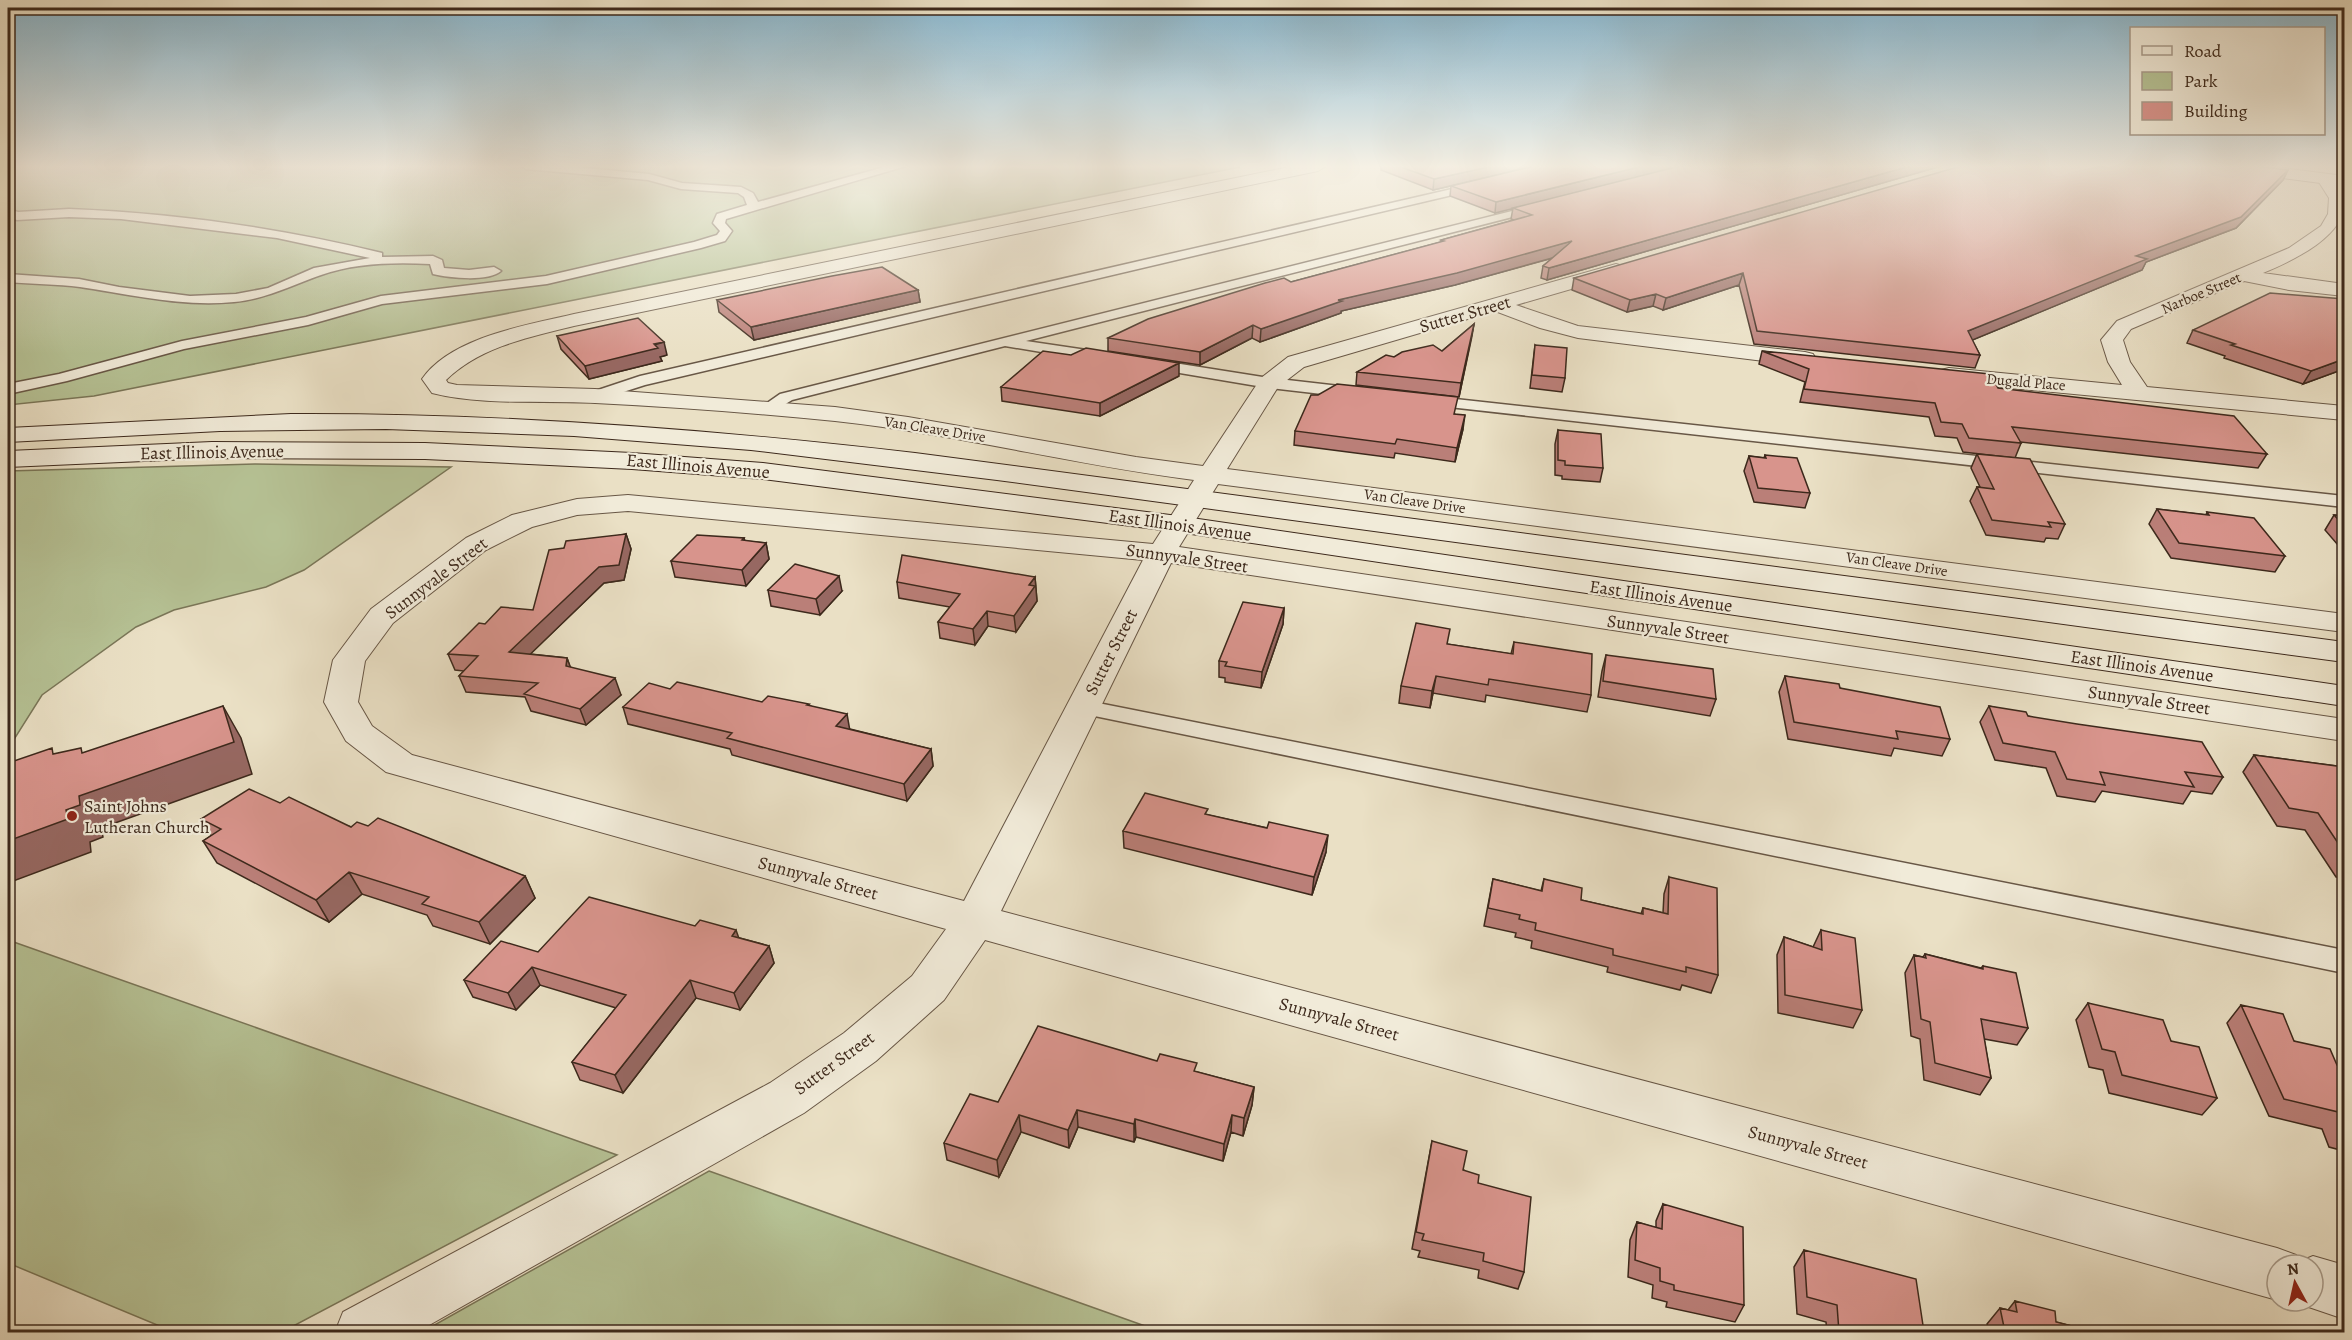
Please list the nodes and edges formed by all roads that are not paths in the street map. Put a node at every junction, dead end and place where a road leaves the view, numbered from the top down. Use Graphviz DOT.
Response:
graph roads {
  1 [pos="232,229"];
  2 [pos="724,229"];
  3 [pos="1016,229"];
  4 [pos="1295,229"];
  5 [pos="1457,229"];
  6 [pos="2328,229"];
  7 [pos="408,259"];
  8 [pos="1636,264"];
  9 [pos="546,266"];
  10 [pos="511,269"];
  11 [pos="570,273"];
  12 [pos="2243,275"];
  13 [pos="8,278"];
  14 [pos="2344,290"];
  15 [pos="1498,305"];
  16 [pos="1005,342"];
  17 [pos="1827,362"];
  18 [pos="1923,372"];
  19 [pos="1269,383"];
  20 [pos="8,389"];
  21 [pos="2139,393"];
  22 [pos="1375,395"];
  23 [pos="595,396"];
  24 [pos="1411,399"];
  25 [pos="768,408"];
  26 [pos="2344,412"];
  27 [pos="8,435"];
  28 [pos="8,459"];
  29 [pos="1209,474"];
  30 [pos="1193,499"];
  31 [pos="2344,502"];
  32 [pos="1169,538"];
  33 [pos="2344,623"];
  34 [pos="2344,652"];
  35 [pos="2344,696"];
  36 [pos="1083,707"];
  37 [pos="2344,730"];
  38 [pos="975,921"];
  39 [pos="2344,962"];
  40 [pos="2265,1271"];
  41 [pos="2325,1286"];
  42 [pos="2344,1292"];
  43 [pos="363,1332"];
  1 -- 7 [label="lane"];
  2 -- 11 [label="lane"];
  3 -- 23 [label="street, Van Cleave Drive"];
  4 -- 23 [label="lane"];
  5 -- 16 [label="lane"];
  6 -- 12 [label="street, Narboe Street"];
  7 -- 10 [label="lane"];
  7 -- 13 [label="lane"];
  8 -- 15 [label="street, Sutter Street"];
  9 -- 11 [label="lane"];
  11 -- 20 [label="lane"];
  12 -- 14 [label="street"];
  12 -- 21 [label="street, Narboe Street"];
  15 -- 17 [label="street"];
  15 -- 19 [label="street, Sutter Street"];
  16 -- 19 [label="lane"];
  16 -- 25 [label="lane"];
  18 -- 21 [label="street, Dugald Place"];
  19 -- 22 [label="lane"];
  19 -- 29 [label="street, Sutter Street"];
  21 -- 26 [label="street, Dugald Place"];
  23 -- 25 [label="street, Van Cleave Drive"];
  24 -- 31 [label="lane"];
  25 -- 29 [label="street, Van Cleave Drive"];
  27 -- 30 [label="street, East Illinois Avenue"];
  28 -- 32 [label="street, East Illinois Avenue"];
  29 -- 30 [label="street, Sutter Street"];
  29 -- 33 [label="street, Van Cleave Drive"];
  30 -- 32 [label="street, Sutter Street"];
  30 -- 34 [label="street, East Illinois Avenue"];
  32 -- 35 [label="street, East Illinois Avenue"];
  32 -- 36 [label="street, Sutter Street"];
  32 -- 37 [label="street, Sunnyvale Street"];
  32 -- 38 [label="street, Sunnyvale Street"];
  36 -- 38 [label="street, Sutter Street"];
  36 -- 39 [label="lane"];
  38 -- 40 [label="street, Sunnyvale Street"];
  38 -- 43 [label="street, Sutter Street"];
  41 -- 42 [label="street"];
}
